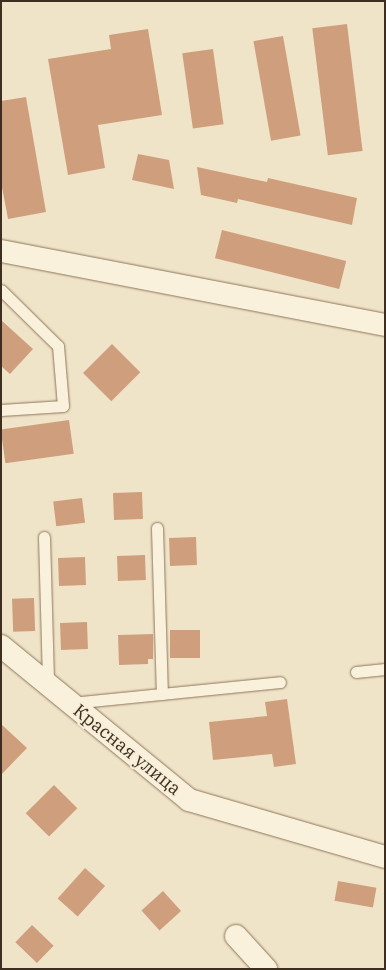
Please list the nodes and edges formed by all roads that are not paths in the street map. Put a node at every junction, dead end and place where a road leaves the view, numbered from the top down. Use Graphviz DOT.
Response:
graph roads {
  1 [pos="1,251"];
  2 [pos="1,290"];
  3 [pos="385,325"];
  4 [pos="1,410"];
  5 [pos="157,528"];
  6 [pos="44,537"];
  7 [pos="1,646"];
  8 [pos="385,669"];
  9 [pos="356,672"];
  10 [pos="280,682"];
  11 [pos="48,685"];
  12 [pos="162,694"];
  13 [pos="70,703"];
  14 [pos="385,857"];
  15 [pos="236,936"];
  16 [pos="266,969"];
  1 -- 3 [label="street"];
  2 -- 4 [label="lane"];
  5 -- 12 [label="lane"];
  6 -- 11 [label="lane"];
  7 -- 11 [label="street, Красная улица"];
  8 -- 9 [label="lane"];
  10 -- 12 [label="lane"];
  11 -- 13 [label="street, Красная улица"];
  12 -- 13 [label="lane"];
  13 -- 14 [label="street, Красная улица"];
  15 -- 16 [label="street"];
}
